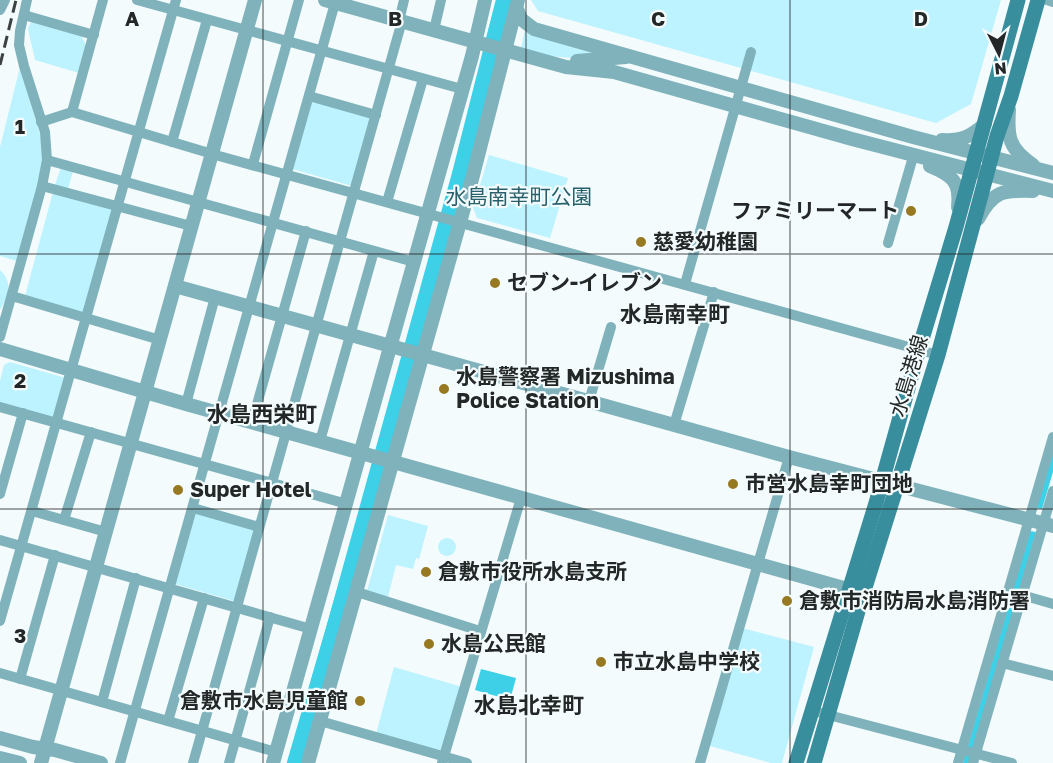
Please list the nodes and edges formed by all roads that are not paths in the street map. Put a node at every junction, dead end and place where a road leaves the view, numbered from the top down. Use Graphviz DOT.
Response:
graph roads {
  1 [pos="5,0"];
  2 [pos="27,0"];
  3 [pos="103,0"];
  4 [pos="137,0"];
  5 [pos="255,0"];
  6 [pos="299,0"];
  7 [pos="404,0"];
  8 [pos="441,0"];
  9 [pos="485,0"];
  10 [pos="1018,0"];
  11 [pos="1038,0"];
  12 [pos="1047,0"];
  13 [pos="331,1"];
  14 [pos="1053,2"];
  15 [pos="517,3"];
  16 [pos="174,5"];
  17 [pos="366,5"];
  18 [pos="0,10"];
  19 [pos="24,15"];
  20 [pos="207,20"];
  21 [pos="401,21"];
  22 [pos="247,30"];
  23 [pos="435,30"];
  24 [pos="94,35"];
  25 [pos="288,42"];
  26 [pos="491,46"];
  27 [pos="322,51"];
  28 [pos="751,52"];
  29 [pos="633,56"];
  30 [pos="548,61"];
  31 [pos="388,70"];
  32 [pos="423,79"];
  33 [pos="740,87"];
  34 [pos="462,89"];
  35 [pos="309,96"];
  36 [pos="1011,96"];
  37 [pos="735,106"];
  38 [pos="72,112"];
  39 [pos="375,115"];
  40 [pos="41,122"];
  41 [pos="985,124"];
  42 [pos="138,132"];
  43 [pos="913,137"];
  44 [pos="172,142"];
  45 [pos="212,153"];
  46 [pos="984,155"];
  47 [pos="910,156"];
  48 [pos="47,159"];
  49 [pos="253,165"];
  50 [pos="979,172"];
  51 [pos="1048,172"];
  52 [pos="287,174"];
  53 [pos="124,181"];
  54 [pos="42,186"];
  55 [pos="1053,192"];
  56 [pos="353,193"];
  57 [pos="198,201"];
  58 [pos="387,202"];
  59 [pos="118,206"];
  60 [pos="433,215"];
  61 [pos="457,221"];
  62 [pos="274,222"];
  63 [pos="191,226"];
  64 [pos="957,227"];
  65 [pos="306,231"];
  66 [pos="972,231"];
  67 [pos="340,241"];
  68 [pos="888,243"];
  69 [pos="374,251"];
  70 [pos="414,262"];
  71 [pos="685,284"];
  72 [pos="175,286"];
  73 [pos="714,292"];
  74 [pos="12,296"];
  75 [pos="215,297"];
  76 [pos="250,306"];
  77 [pos="283,315"];
  78 [pos="85,317"];
  79 [pos="317,324"];
  80 [pos="611,327"];
  81 [pos="350,333"];
  82 [pos="0,338"];
  83 [pos="160,340"];
  84 [pos="0,349"];
  85 [pos="919,349"];
  86 [pos="408,350"];
  87 [pos="938,355"];
  88 [pos="71,370"];
  89 [pos="145,392"];
  90 [pos="589,401"];
  91 [pos="186,404"];
  92 [pos="0,407"];
  93 [pos="24,413"];
  94 [pos="219,413"];
  95 [pos="56,422"];
  96 [pos="252,422"];
  97 [pos="674,425"];
  98 [pos="91,432"];
  99 [pos="286,432"];
  100 [pos="1053,437"];
  101 [pos="320,441"];
  102 [pos="130,443"];
  103 [pos="789,457"];
  104 [pos="378,458"];
  105 [pos="204,464"];
  106 [pos="881,482"];
  107 [pos="272,483"];
  108 [pos="897,486"];
  109 [pos="1053,490"];
  110 [pos="0,494"];
  111 [pos="521,498"];
  112 [pos="347,504"];
  113 [pos="193,508"];
  114 [pos="32,511"];
  115 [pos="64,520"];
  116 [pos="1028,520"];
  117 [pos="1048,525"];
  118 [pos="259,527"];
  119 [pos="106,532"];
  120 [pos="0,540"];
  121 [pos="22,546"];
  122 [pos="55,555"];
  123 [pos="758,565"];
  124 [pos="96,567"];
  125 [pos="136,578"];
  126 [pos="170,588"];
  127 [pos="357,592"];
  128 [pos="855,592"];
  129 [pos="1022,595"];
  130 [pos="204,598"];
  131 [pos="1053,604"];
  132 [pos="236,608"];
  133 [pos="1,615"];
  134 [pos="270,617"];
  135 [pos="311,629"];
  136 [pos="480,631"];
  137 [pos="999,648"];
  138 [pos="1002,663"];
  139 [pos="0,673"];
  140 [pos="1053,676"];
  141 [pos="20,679"];
  142 [pos="61,690"];
  143 [pos="102,702"];
  144 [pos="135,711"];
  145 [pos="812,711"];
  146 [pos="829,715"];
  147 [pos="168,721"];
  148 [pos="320,721"];
  149 [pos="202,731"];
  150 [pos="0,738"];
  151 [pos="235,740"];
  152 [pos="45,748"];
  153 [pos="970,754"];
  154 [pos="0,758"];
  155 [pos="275,758"];
  156 [pos="443,760"];
  157 [pos="20,763"];
  158 [pos="41,763"];
  159 [pos="101,763"];
  160 [pos="120,763"];
  161 [pos="193,763"];
  162 [pos="229,763"];
  163 [pos="308,763"];
  164 [pos="466,763"];
  165 [pos="700,763"];
  166 [pos="796,763"];
  167 [pos="814,763"];
  168 [pos="958,763"];
  169 [pos="1012,763"];
  1 -- 18 [label="street"];
  2 -- 19 [label="street"];
  3 -- 24 [label="street"];
  4 -- 16 [label="street"];
  5 -- 22 [label="street"];
  6 -- 25 [label="street"];
  7 -- 21 [label="street"];
  8 -- 23 [label="street"];
  9 -- 26 [label="street"];
  10 -- 41 [label="main road, 水島港線"];
  11 -- 36 [label="main road, 水島港線"];
  12 -- 14 [label="street"];
  13 -- 17 [label="street"];
  13 -- 27 [label="street"];
  15 -- 26 [label="street"];
  15 -- 29 [label="street"];
  16 -- 20 [label="street"];
  16 -- 42 [label="street"];
  17 -- 21 [label="street"];
  19 -- 24 [label="street"];
  19 -- 40 [label="street"];
  20 -- 22 [label="street"];
  20 -- 44 [label="street"];
  21 -- 23 [label="street"];
  21 -- 31 [label="street"];
  22 -- 25 [label="street"];
  22 -- 45 [label="street"];
  23 -- 26 [label="street"];
  24 -- 38 [label="street"];
  25 -- 27 [label="street"];
  25 -- 49 [label="street"];
  26 -- 30 [label="street"];
  26 -- 34 [label="street"];
  26 -- 61 [label="street"];
  27 -- 31 [label="street"];
  27 -- 35 [label="street"];
  28 -- 33 [label="street"];
  29 -- 30 [label="street"];
  29 -- 33 [label="street"];
  30 -- 37 [label="street"];
  31 -- 32 [label="street"];
  31 -- 39 [label="street"];
  32 -- 34 [label="street"];
  32 -- 58 [label="street"];
  33 -- 37 [label="street"];
  33 -- 43 [label="street"];
  34 -- 60 [label="street"];
  35 -- 39 [label="street"];
  35 -- 52 [label="street"];
  36 -- 46 [label="main road, 水島港線"];
  36 -- 51 [label="street"];
  37 -- 47 [label="street"];
  37 -- 71 [label="street"];
  38 -- 40 [label="street"];
  38 -- 42 [label="street"];
  39 -- 56 [label="street"];
  40 -- 48 [label="street"];
  41 -- 43 [label="street"];
  41 -- 46 [label="main road, 水島港線"];
  42 -- 44 [label="street"];
  42 -- 53 [label="street"];
  43 -- 46 [label="street"];
  44 -- 45 [label="street"];
  45 -- 49 [label="street"];
  45 -- 57 [label="street"];
  46 -- 50 [label="main road, 水島港線"];
  46 -- 51 [label="street"];
  47 -- 50 [label="street"];
  47 -- 64 [label="street"];
  47 -- 68 [label="street"];
  48 -- 53 [label="street"];
  48 -- 54 [label="street"];
  49 -- 52 [label="street"];
  50 -- 55 [label="street"];
  50 -- 64 [label="main road, 水島港線"];
  50 -- 66 [label="main road, 水島港線"];
  52 -- 56 [label="street"];
  52 -- 62 [label="street"];
  53 -- 57 [label="street"];
  53 -- 59 [label="street"];
  54 -- 59 [label="street"];
  54 -- 74 [label="street"];
  55 -- 66 [label="street"];
  56 -- 58 [label="street"];
  56 -- 67 [label="street"];
  57 -- 62 [label="street"];
  57 -- 63 [label="street"];
  58 -- 60 [label="street"];
  59 -- 63 [label="street"];
  59 -- 78 [label="street"];
  60 -- 61 [label="street"];
  60 -- 70 [label="street"];
  61 -- 71 [label="street"];
  61 -- 86 [label="street"];
  62 -- 65 [label="street"];
  62 -- 76 [label="street"];
  63 -- 72 [label="street"];
  64 -- 85 [label="main road, 水島港線"];
  65 -- 67 [label="street"];
  65 -- 77 [label="street"];
  66 -- 87 [label="main road, 水島港線"];
  67 -- 69 [label="street"];
  67 -- 79 [label="street"];
  69 -- 70 [label="street"];
  69 -- 81 [label="street"];
  70 -- 86 [label="street"];
  71 -- 73 [label="street"];
  72 -- 75 [label="street"];
  72 -- 83 [label="street"];
  73 -- 85 [label="street"];
  73 -- 97 [label="street"];
  74 -- 78 [label="street"];
  74 -- 82 [label="street"];
  75 -- 76 [label="street"];
  75 -- 91 [label="street"];
  76 -- 77 [label="street"];
  76 -- 94 [label="street"];
  77 -- 79 [label="street"];
  77 -- 96 [label="street"];
  78 -- 83 [label="street"];
  78 -- 88 [label="street"];
  79 -- 81 [label="street"];
  79 -- 99 [label="street"];
  80 -- 90 [label="street"];
  81 -- 86 [label="street"];
  81 -- 101 [label="street"];
  83 -- 89 [label="street"];
  84 -- 88 [label="street"];
  85 -- 87 [label="street"];
  85 -- 106 [label="main road, 水島港線"];
  86 -- 90 [label="street"];
  86 -- 104 [label="street"];
  86 -- 104 [label="street"];
  87 -- 108 [label="main road, 水島港線"];
  88 -- 89 [label="street"];
  88 -- 95 [label="street"];
  89 -- 91 [label="street"];
  89 -- 102 [label="street"];
  90 -- 97 [label="street"];
  91 -- 94 [label="street"];
  92 -- 93 [label="street"];
  93 -- 95 [label="street"];
  93 -- 110 [label="street"];
  94 -- 96 [label="street"];
  94 -- 105 [label="street"];
  95 -- 98 [label="street"];
  95 -- 114 [label="street"];
  96 -- 99 [label="street"];
  97 -- 103 [label="street"];
  98 -- 102 [label="street"];
  98 -- 115 [label="street"];
  99 -- 101 [label="street"];
  99 -- 107 [label="street"];
  100 -- 116 [label="street"];
  101 -- 104 [label="street"];
  102 -- 105 [label="street"];
  102 -- 119 [label="street"];
  103 -- 106 [label="street"];
  103 -- 123 [label="street"];
  104 -- 111 [label="street"];
  104 -- 112 [label="street"];
  104 -- 127 [label="street"];
  105 -- 107 [label="street"];
  105 -- 113 [label="street"];
  106 -- 108 [label="street"];
  106 -- 128 [label="main road, 水島港線"];
  107 -- 112 [label="street"];
  107 -- 118 [label="street"];
  108 -- 116 [label="street"];
  108 -- 128 [label="main road, 水島港線"];
  109 -- 117 [label="street"];
  111 -- 123 [label="street"];
  111 -- 136 [label="street"];
  112 -- 135 [label="street"];
  113 -- 118 [label="street"];
  113 -- 126 [label="street"];
  114 -- 115 [label="street"];
  114 -- 121 [label="street"];
  115 -- 119 [label="street"];
  116 -- 117 [label="street"];
  116 -- 137 [label="street"];
  117 -- 129 [label="street"];
  118 -- 132 [label="street"];
  119 -- 124 [label="street"];
  120 -- 121 [label="street"];
  121 -- 122 [label="street"];
  121 -- 133 [label="street"];
  122 -- 124 [label="street"];
  122 -- 141 [label="street"];
  123 -- 128 [label="street"];
  123 -- 165 [label="street"];
  124 -- 125 [label="street"];
  124 -- 142 [label="street"];
  125 -- 126 [label="street"];
  125 -- 143 [label="street"];
  126 -- 130 [label="street"];
  126 -- 144 [label="street"];
  127 -- 136 [label="street"];
  127 -- 148 [label="street"];
  128 -- 145 [label="main road, 水島港線"];
  128 -- 146 [label="main road, 水島港線"];
  129 -- 131 [label="street"];
  129 -- 137 [label="street"];
  130 -- 132 [label="street"];
  130 -- 147 [label="street"];
  132 -- 134 [label="street"];
  132 -- 149 [label="street"];
  134 -- 135 [label="street"];
  134 -- 151 [label="street"];
  135 -- 155 [label="street"];
  136 -- 156 [label="street"];
  137 -- 138 [label="street"];
  137 -- 153 [label="street"];
  138 -- 140 [label="street"];
  138 -- 153 [label="street"];
  139 -- 141 [label="street"];
  141 -- 142 [label="street"];
  142 -- 143 [label="street"];
  142 -- 152 [label="street"];
  143 -- 144 [label="street"];
  144 -- 147 [label="street"];
  144 -- 160 [label="street"];
  145 -- 146 [label="street"];
  145 -- 166 [label="main road, 水島港線"];
  146 -- 153 [label="street"];
  146 -- 167 [label="main road, 水島港線"];
  147 -- 149 [label="street"];
  148 -- 156 [label="street"];
  148 -- 163 [label="street"];
  149 -- 151 [label="street"];
  149 -- 161 [label="street"];
  150 -- 152 [label="street"];
  151 -- 155 [label="street"];
  151 -- 162 [label="street"];
  152 -- 158 [label="street"];
  152 -- 159 [label="street"];
  153 -- 168 [label="street"];
  153 -- 169 [label="street"];
  154 -- 157 [label="street"];
  156 -- 164 [label="street"];
}
